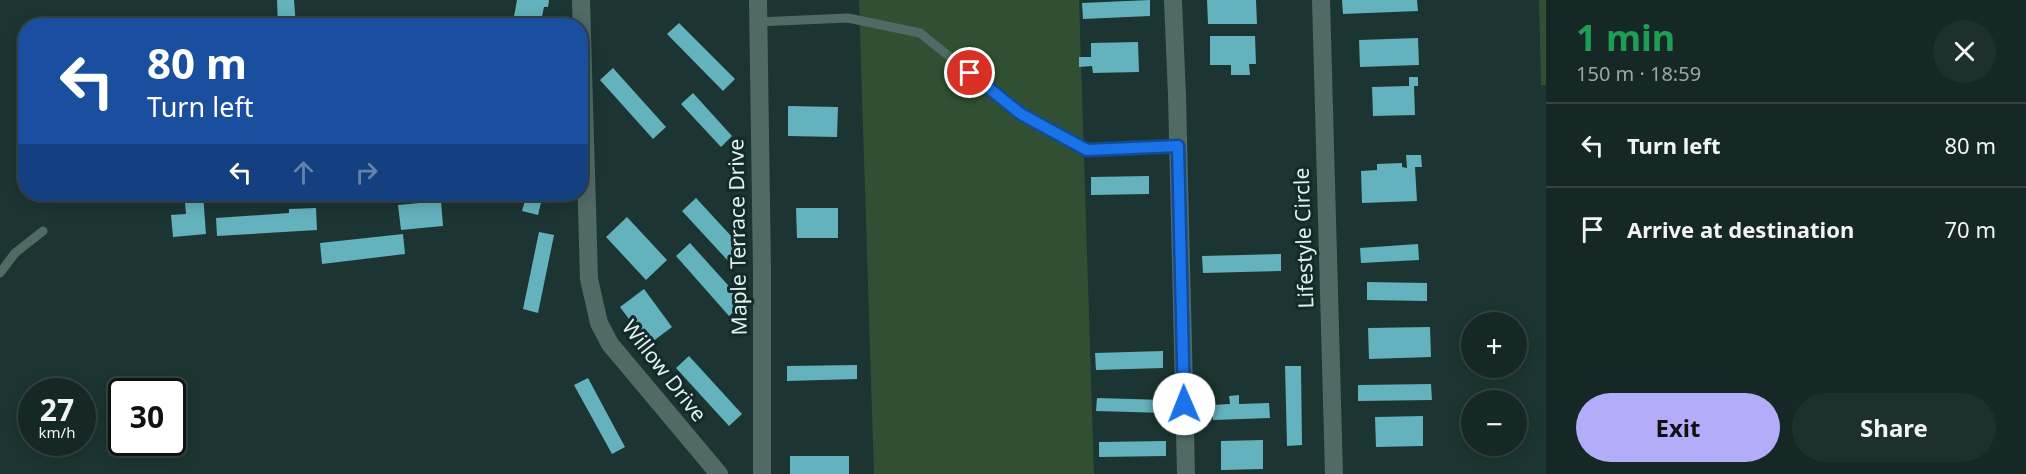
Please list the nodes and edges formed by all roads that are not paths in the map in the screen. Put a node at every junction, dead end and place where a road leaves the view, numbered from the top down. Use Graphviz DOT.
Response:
graph roads {
  1 [pos="581,0"];
  2 [pos="758,0"];
  3 [pos="1173,0"];
  4 [pos="1320,0"];
  5 [pos="582,18"];
  6 [pos="758,22"];
  7 [pos="1178,146"];
  8 [pos="587,201"];
  9 [pos="43,231"];
  10 [pos="0,273"];
  11 [pos="719,474"];
  12 [pos="762,474"];
  13 [pos="1186,474"];
  14 [pos="1334,474"];
  1 -- 5 [label="street, Willow Drive"];
  2 -- 6 [label="street, Maple Terrace Drive"];
  3 -- 7 [label="street"];
  4 -- 14 [label="street, Lifestyle Circle"];
  6 -- 7 [label="lane"];
  6 -- 12 [label="street, Maple Terrace Drive"];
  7 -- 13 [label="street"];
  8 -- 11 [label="street, Willow Drive"];
  9 -- 10 [label="lane"];
}
